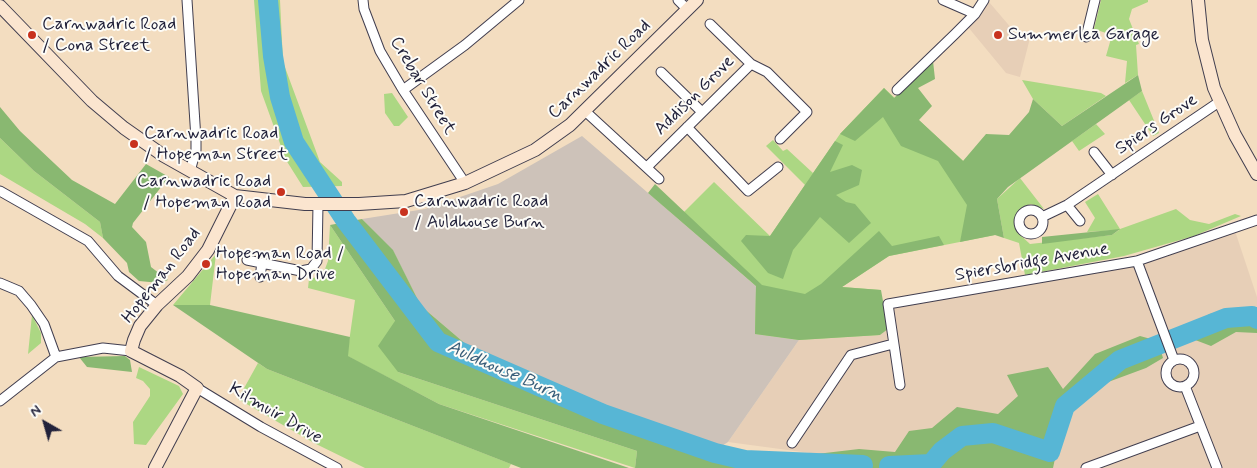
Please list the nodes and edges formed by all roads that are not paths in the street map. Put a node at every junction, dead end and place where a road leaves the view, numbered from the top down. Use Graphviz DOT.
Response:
graph roads {
  1 [pos="186,0"];
  2 [pos="363,0"];
  3 [pos="519,0"];
  4 [pos="678,0"];
  5 [pos="697,0"];
  6 [pos="943,0"];
  7 [pos="984,0"];
  8 [pos="1093,0"];
  9 [pos="1198,0"];
  10 [pos="0,6"];
  11 [pos="688,10"];
  12 [pos="975,14"];
  13 [pos="710,24"];
  14 [pos="1086,37"];
  15 [pos="751,64"];
  16 [pos="661,72"];
  17 [pos="403,90"];
  18 [pos="897,90"];
  19 [pos="1220,102"];
  20 [pos="585,111"];
  21 [pos="702,112"];
  22 [pos="687,127"];
  23 [pos="780,138"];
  24 [pos="1094,152"];
  25 [pos="647,167"];
  26 [pos="778,167"];
  27 [pos="190,171"];
  28 [pos="1112,174"];
  29 [pos="1257,174"];
  30 [pos="659,179"];
  31 [pos="465,183"];
  32 [pos="0,191"];
  33 [pos="235,196"];
  34 [pos="312,204"];
  35 [pos="1067,205"];
  36 [pos="1042,217"];
  37 [pos="1257,220"];
  38 [pos="1080,221"];
  39 [pos="247,260"];
  40 [pos="1137,261"];
  41 [pos="262,263"];
  42 [pos="260,277"];
  43 [pos="0,283"];
  44 [pos="157,305"];
  45 [pos="893,344"];
  46 [pos="132,351"];
  47 [pos="56,357"];
  48 [pos="1174,360"];
  49 [pos="900,385"];
  50 [pos="1185,386"];
  51 [pos="197,388"];
  52 [pos="0,401"];
  53 [pos="1200,426"];
  54 [pos="792,443"];
  55 [pos="155,468"];
  56 [pos="337,468"];
  57 [pos="1086,468"];
  58 [pos="1217,468"];
  1 -- 27 [label="street"];
  2 -- 17 [label="street, Crebar Street"];
  3 -- 17 [label="street"];
  4 -- 11 [label="street"];
  5 -- 11 [label="street, Carnwadric Road"];
  6 -- 12 [label="street"];
  7 -- 12 [label="street"];
  8 -- 14 [label="street"];
  9 -- 19 [label="street"];
  10 -- 27 [label="street, Carnwadric Road"];
  11 -- 20 [label="street, Carnwadric Road"];
  12 -- 18 [label="street"];
  13 -- 15 [label="street"];
  15 -- 21 [label="street, Addison Grove"];
  15 -- 23 [label="street, Addison Grove"];
  16 -- 21 [label="street"];
  17 -- 31 [label="street, Crebar Street"];
  19 -- 28 [label="street, Spiers Grove"];
  19 -- 29 [label="street"];
  20 -- 25 [label="street"];
  20 -- 31 [label="street, Carnwadric Road"];
  21 -- 22 [label="street, Addison Grove"];
  22 -- 25 [label="street, Addison Grove"];
  22 -- 26 [label="street"];
  24 -- 28 [label="street, Spiers Grove"];
  25 -- 30 [label="street"];
  27 -- 33 [label="street, Carnwadric Road"];
  28 -- 35 [label="street, Spiers Grove"];
  31 -- 34 [label="street, Carnwadric Road"];
  32 -- 44 [label="street"];
  33 -- 34 [label="street, Carnwadric Road"];
  33 -- 44 [label="street, Hopeman Road"];
  34 -- 41 [label="street"];
  35 -- 36 [label="street, Spiers Grove"];
  35 -- 38 [label="street"];
  37 -- 40 [label="street, Spiersbridge Avenue"];
  39 -- 41 [label="street"];
  40 -- 45 [label="street, Spiersbridge Avenue"];
  40 -- 48 [label="street"];
  41 -- 42 [label="street"];
  43 -- 47 [label="street"];
  44 -- 46 [label="street, Hopeman Road"];
  45 -- 49 [label="street, Spiersbridge Avenue"];
  45 -- 54 [label="street"];
  46 -- 47 [label="street"];
  46 -- 51 [label="street"];
  47 -- 52 [label="street"];
  48 -- 50 [label="street"];
  48 -- 50 [label="street"];
  50 -- 53 [label="street"];
  51 -- 55 [label="street"];
  51 -- 56 [label="street, Kilmuir Drive"];
  53 -- 57 [label="street"];
  53 -- 58 [label="street"];
}
